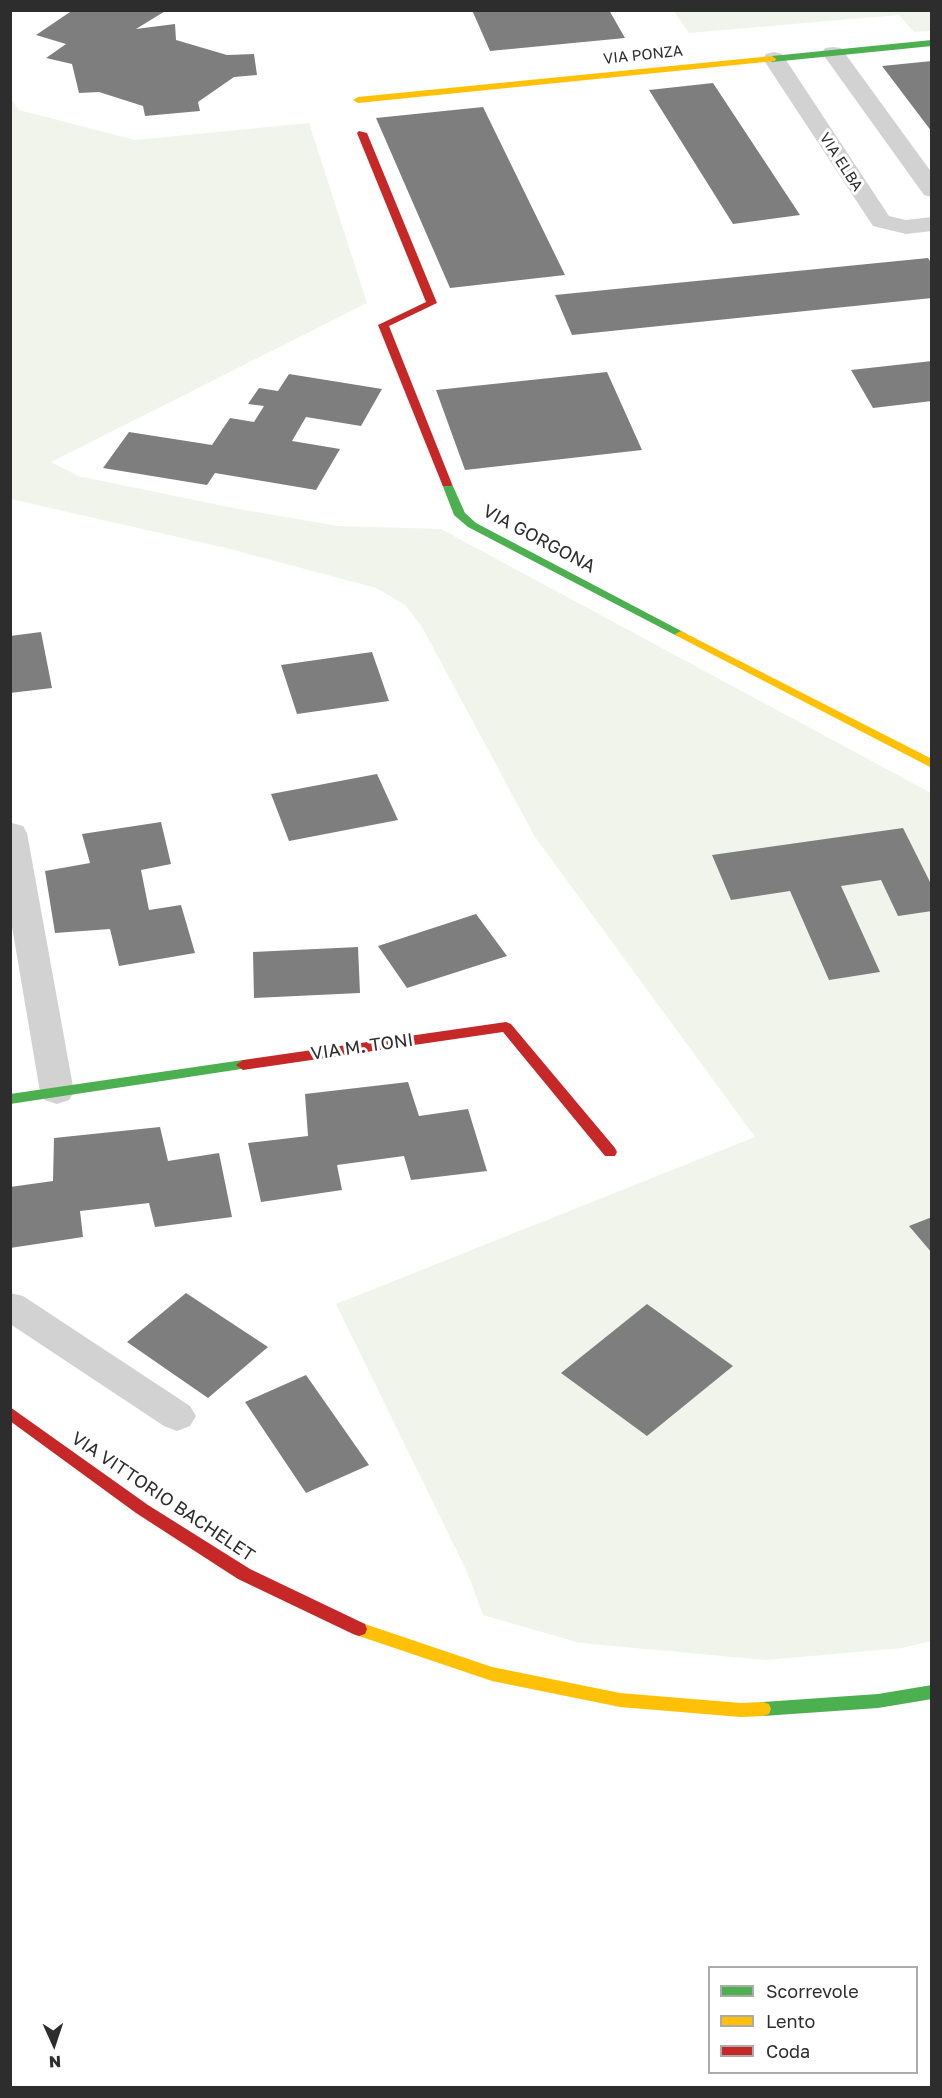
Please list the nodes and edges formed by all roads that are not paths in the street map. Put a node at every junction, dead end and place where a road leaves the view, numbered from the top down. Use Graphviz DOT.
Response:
graph roads {
  1 [pos="932,43"];
  2 [pos="833,53"];
  3 [pos="774,59"];
  4 [pos="358,100"];
  5 [pos="362,133"];
  6 [pos="932,190"];
  7 [pos="932,224"];
  8 [pos="932,764"];
  9 [pos="12,833"];
  10 [pos="57,1092"];
  11 [pos="10,1099"];
  12 [pos="610,1152"];
  13 [pos="10,1306"];
  14 [pos="10,1413"];
  15 [pos="177,1416"];
  16 [pos="932,1692"];
  1 -- 2 [label="street, VIA PONZA"];
  2 -- 3 [label="street, VIA PONZA"];
  2 -- 6 [label="street"];
  3 -- 4 [label="street, VIA PONZA"];
  3 -- 7 [label="street, VIA ELBA"];
  5 -- 8 [label="street, VIA GORGONA"];
  9 -- 10 [label="street"];
  10 -- 11 [label="street, VIA M. TONI"];
  10 -- 12 [label="street, VIA M. TONI"];
  13 -- 15 [label="street"];
  14 -- 16 [label="street, VIA VITTORIO BACHELET"];
}
